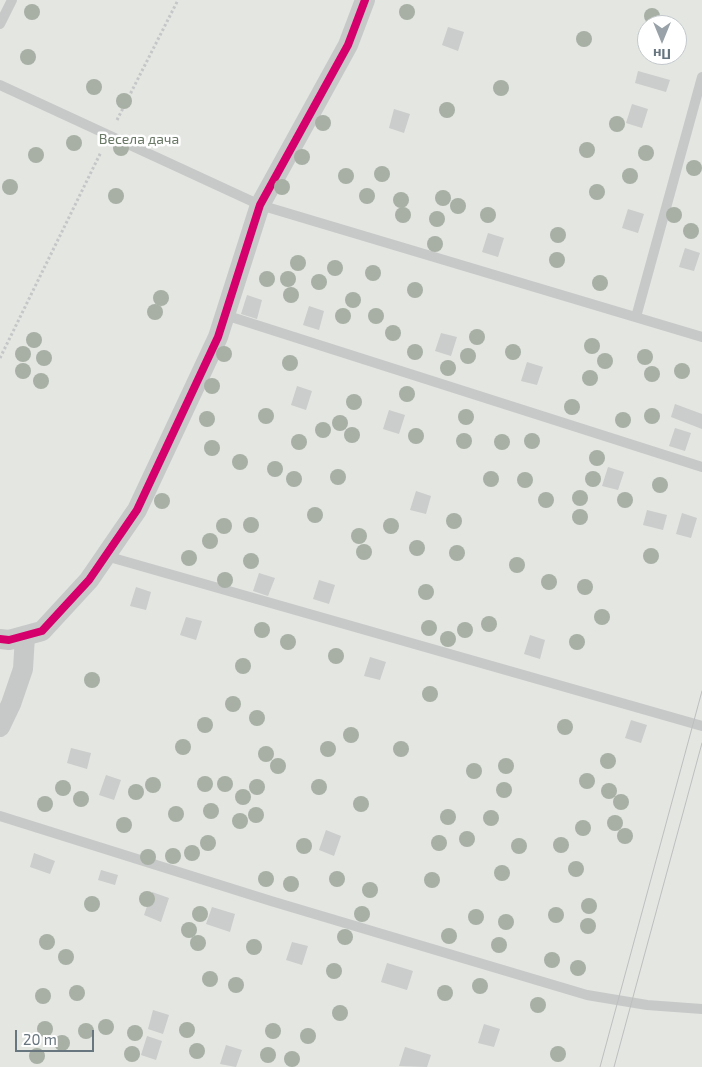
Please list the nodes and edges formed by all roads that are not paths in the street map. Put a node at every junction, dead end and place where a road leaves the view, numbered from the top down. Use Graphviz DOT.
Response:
graph roads {
  1 [pos="12,0"];
  2 [pos="365,0"];
  3 [pos="0,24"];
  4 [pos="702,76"];
  5 [pos="0,85"];
  6 [pos="260,205"];
  7 [pos="226,315"];
  8 [pos="636,317"];
  9 [pos="702,337"];
  10 [pos="702,467"];
  11 [pos="106,556"];
  12 [pos="25,636"];
  13 [pos="0,638"];
  14 [pos="702,726"];
  15 [pos="0,727"];
  16 [pos="0,816"];
  17 [pos="702,1009"];
  1 -- 3 [label="lane"];
  2 -- 6 [label="street"];
  4 -- 8 [label="lane"];
  5 -- 6 [label="lane"];
  6 -- 7 [label="street"];
  6 -- 8 [label="lane"];
  7 -- 10 [label="lane"];
  7 -- 11 [label="street"];
  8 -- 9 [label="lane"];
  11 -- 12 [label="street"];
  11 -- 14 [label="lane"];
  12 -- 13 [label="street"];
  12 -- 15 [label="street"];
  16 -- 17 [label="lane"];
}
